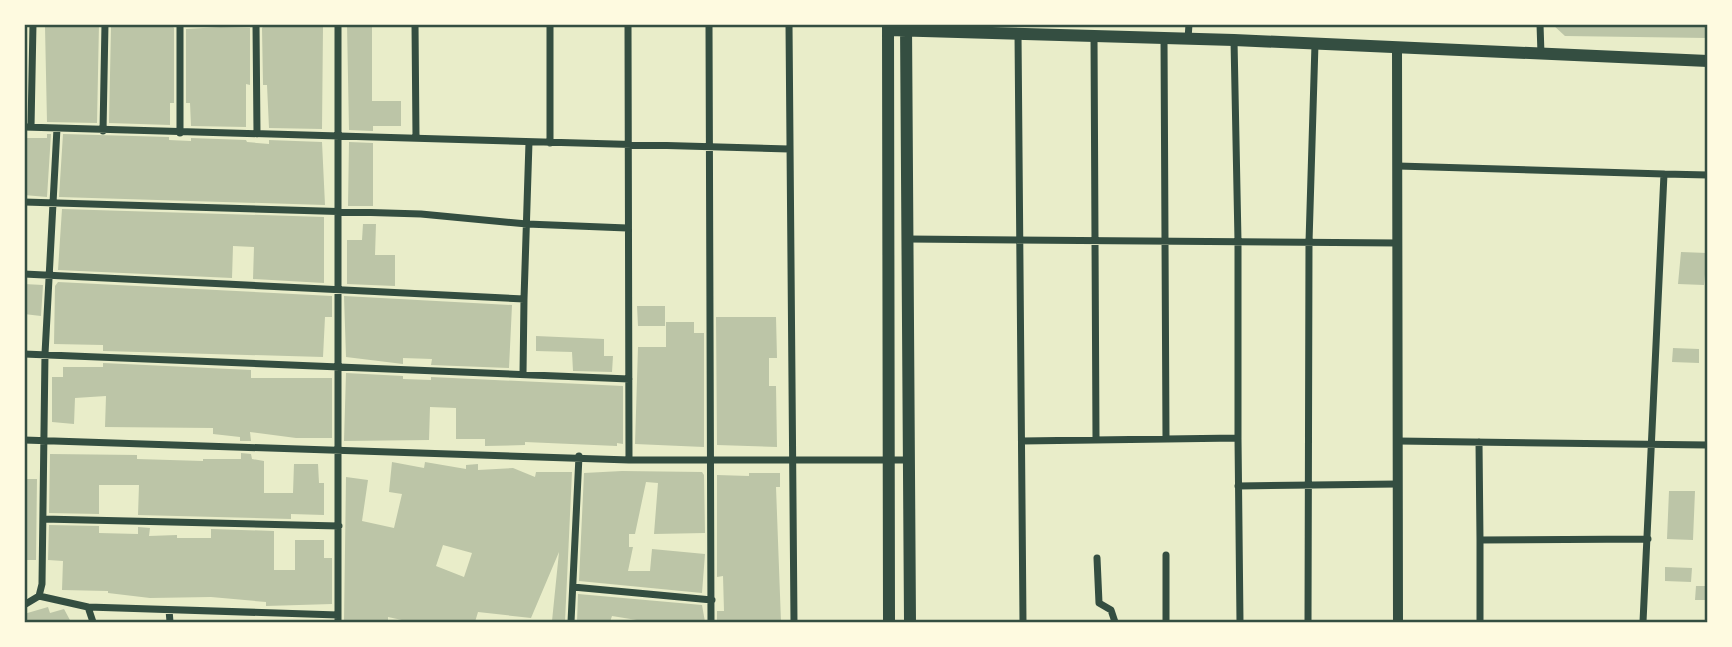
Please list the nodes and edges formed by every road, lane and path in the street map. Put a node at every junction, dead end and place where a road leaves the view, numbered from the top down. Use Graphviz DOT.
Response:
graph roads {
  1 [pos="33,24"];
  2 [pos="105,24"];
  3 [pos="180,24"];
  4 [pos="256,24"];
  5 [pos="338,24"];
  6 [pos="415,24"];
  7 [pos="550,24"];
  8 [pos="628,24"];
  9 [pos="709,24"];
  10 [pos="789,24"];
  11 [pos="1189,24"];
  12 [pos="1540,24"];
  13 [pos="889,27"];
  14 [pos="906,27"];
  15 [pos="997,29"];
  16 [pos="1018,33"];
  17 [pos="1094,35"];
  18 [pos="1164,38"];
  19 [pos="1188,38"];
  20 [pos="1234,40"];
  21 [pos="1315,44"];
  22 [pos="1397,48"];
  23 [pos="1541,54"];
  24 [pos="1707,61"];
  25 [pos="28,127"];
  26 [pos="57,128"];
  27 [pos="103,131"];
  28 [pos="180,133"];
  29 [pos="257,134"];
  30 [pos="337,137"];
  31 [pos="416,137"];
  32 [pos="529,142"];
  33 [pos="550,143"];
  34 [pos="629,145"];
  35 [pos="709,148"];
  36 [pos="789,149"];
  37 [pos="1398,166"];
  38 [pos="1664,174"];
  39 [pos="1707,175"];
  40 [pos="24,202"];
  41 [pos="53,204"];
  42 [pos="337,213"];
  43 [pos="527,224"];
  44 [pos="627,228"];
  45 [pos="908,239"];
  46 [pos="1021,240"];
  47 [pos="1098,240"];
  48 [pos="1166,241"];
  49 [pos="1238,241"];
  50 [pos="1309,242"];
  51 [pos="1398,243"];
  52 [pos="24,274"];
  53 [pos="50,275"];
  54 [pos="337,290"];
  55 [pos="524,299"];
  56 [pos="24,354"];
  57 [pos="44,354"];
  58 [pos="340,365"];
  59 [pos="523,374"];
  60 [pos="629,379"];
  61 [pos="1238,438"];
  62 [pos="1166,439"];
  63 [pos="24,440"];
  64 [pos="45,440"];
  65 [pos="1097,440"];
  66 [pos="1023,442"];
  67 [pos="1398,442"];
  68 [pos="1479,442"];
  69 [pos="1651,443"];
  70 [pos="1707,445"];
  71 [pos="339,449"];
  72 [pos="579,456"];
  73 [pos="888,459"];
  74 [pos="629,460"];
  75 [pos="712,460"];
  76 [pos="909,460"];
  77 [pos="792,461"];
  78 [pos="1398,484"];
  79 [pos="1309,485"];
  80 [pos="1238,486"];
  81 [pos="43,519"];
  82 [pos="339,526"];
  83 [pos="1648,539"];
  84 [pos="1480,540"];
  85 [pos="1166,555"];
  86 [pos="1097,558"];
  87 [pos="573,587"];
  88 [pos="39,596"];
  89 [pos="712,600"];
  90 [pos="24,605"];
  91 [pos="88,607"];
  92 [pos="169,610"];
  93 [pos="259,612"];
  94 [pos="338,619"];
  95 [pos="93,622"];
  96 [pos="170,622"];
  97 [pos="258,622"];
  98 [pos="571,622"];
  99 [pos="711,622"];
  100 [pos="794,622"];
  101 [pos="889,622"];
  102 [pos="910,622"];
  103 [pos="1023,622"];
  104 [pos="1115,622"];
  105 [pos="1166,622"];
  106 [pos="1240,622"];
  107 [pos="1308,622"];
  108 [pos="1398,622"];
  109 [pos="1480,622"];
  110 [pos="1643,622"];
  1 -- 25 [label="street"];
  2 -- 27 [label="street"];
  3 -- 28 [label="street"];
  4 -- 29 [label="street"];
  5 -- 30 [label="street"];
  6 -- 31 [label="street"];
  7 -- 33 [label="street"];
  8 -- 34 [label="street"];
  9 -- 35 [label="street"];
  10 -- 36 [label="street"];
  11 -- 19 [label="street"];
  12 -- 23 [label="street"];
  13 -- 14 [label="main road"];
  13 -- 73 [label="main road"];
  14 -- 15 [label="main road"];
  14 -- 45 [label="main road"];
  15 -- 16 [label="main road"];
  16 -- 17 [label="main road"];
  16 -- 46 [label="street"];
  17 -- 18 [label="main road"];
  17 -- 47 [label="street"];
  18 -- 19 [label="main road"];
  18 -- 48 [label="street"];
  19 -- 20 [label="main road"];
  20 -- 21 [label="main road"];
  20 -- 49 [label="street"];
  21 -- 22 [label="main road"];
  21 -- 50 [label="street"];
  22 -- 23 [label="main road"];
  22 -- 37 [label="street"];
  23 -- 24 [label="main road"];
  25 -- 26 [label="street"];
  26 -- 27 [label="street"];
  26 -- 41 [label="street"];
  27 -- 28 [label="street"];
  28 -- 29 [label="street"];
  29 -- 30 [label="street"];
  30 -- 31 [label="street"];
  30 -- 42 [label="street"];
  31 -- 32 [label="street"];
  32 -- 33 [label="street"];
  32 -- 43 [label="street"];
  33 -- 34 [label="street"];
  34 -- 35 [label="street"];
  34 -- 44 [label="street"];
  35 -- 36 [label="street"];
  35 -- 75 [label="street"];
  36 -- 77 [label="street"];
  37 -- 38 [label="street"];
  37 -- 51 [label="street"];
  38 -- 39 [label="street"];
  38 -- 69 [label="street"];
  40 -- 41 [label="street"];
  41 -- 42 [label="street"];
  41 -- 53 [label="street"];
  42 -- 43 [label="street"];
  42 -- 54 [label="street"];
  43 -- 44 [label="street"];
  43 -- 55 [label="street"];
  44 -- 60 [label="street"];
  45 -- 46 [label="street"];
  45 -- 76 [label="main road"];
  46 -- 47 [label="street"];
  46 -- 66 [label="street"];
  47 -- 48 [label="street"];
  47 -- 65 [label="street"];
  48 -- 49 [label="street"];
  48 -- 62 [label="street"];
  49 -- 50 [label="street"];
  49 -- 61 [label="street"];
  50 -- 51 [label="street"];
  50 -- 79 [label="street"];
  51 -- 67 [label="street"];
  52 -- 53 [label="street"];
  53 -- 54 [label="street"];
  53 -- 57 [label="street"];
  54 -- 55 [label="street"];
  54 -- 58 [label="street"];
  55 -- 59 [label="street"];
  56 -- 57 [label="street"];
  57 -- 58 [label="street"];
  57 -- 64 [label="street"];
  58 -- 59 [label="street"];
  58 -- 71 [label="street"];
  59 -- 60 [label="street"];
  60 -- 74 [label="street"];
  61 -- 62 [label="street"];
  61 -- 80 [label="street"];
  62 -- 65 [label="street"];
  63 -- 64 [label="street"];
  64 -- 71 [label="street"];
  64 -- 81 [label="street"];
  65 -- 66 [label="street"];
  66 -- 103 [label="street"];
  67 -- 68 [label="street"];
  67 -- 78 [label="street"];
  68 -- 69 [label="street"];
  68 -- 84 [label="street"];
  69 -- 70 [label="street"];
  69 -- 83 [label="street"];
  71 -- 72 [label="street"];
  71 -- 82 [label="street"];
  72 -- 74 [label="street"];
  72 -- 87 [label="street"];
  73 -- 76 [label="street"];
  73 -- 77 [label="street"];
  73 -- 101 [label="main road"];
  74 -- 75 [label="street"];
  75 -- 77 [label="street"];
  75 -- 89 [label="street"];
  76 -- 102 [label="main road"];
  77 -- 100 [label="street"];
  78 -- 79 [label="street"];
  78 -- 108 [label="street"];
  79 -- 80 [label="street"];
  79 -- 107 [label="street"];
  80 -- 106 [label="street"];
  81 -- 82 [label="street"];
  81 -- 88 [label="street"];
  82 -- 94 [label="street"];
  83 -- 84 [label="street"];
  83 -- 110 [label="street"];
  84 -- 109 [label="street"];
  85 -- 105 [label="street"];
  86 -- 104 [label="street"];
  87 -- 89 [label="street"];
  87 -- 98 [label="street"];
  88 -- 90 [label="street"];
  88 -- 91 [label="street"];
  89 -- 99 [label="street"];
  91 -- 92 [label="street"];
  91 -- 95 [label="street"];
  92 -- 93 [label="street"];
  92 -- 96 [label="street"];
  93 -- 94 [label="street"];
  93 -- 97 [label="street"];
}
